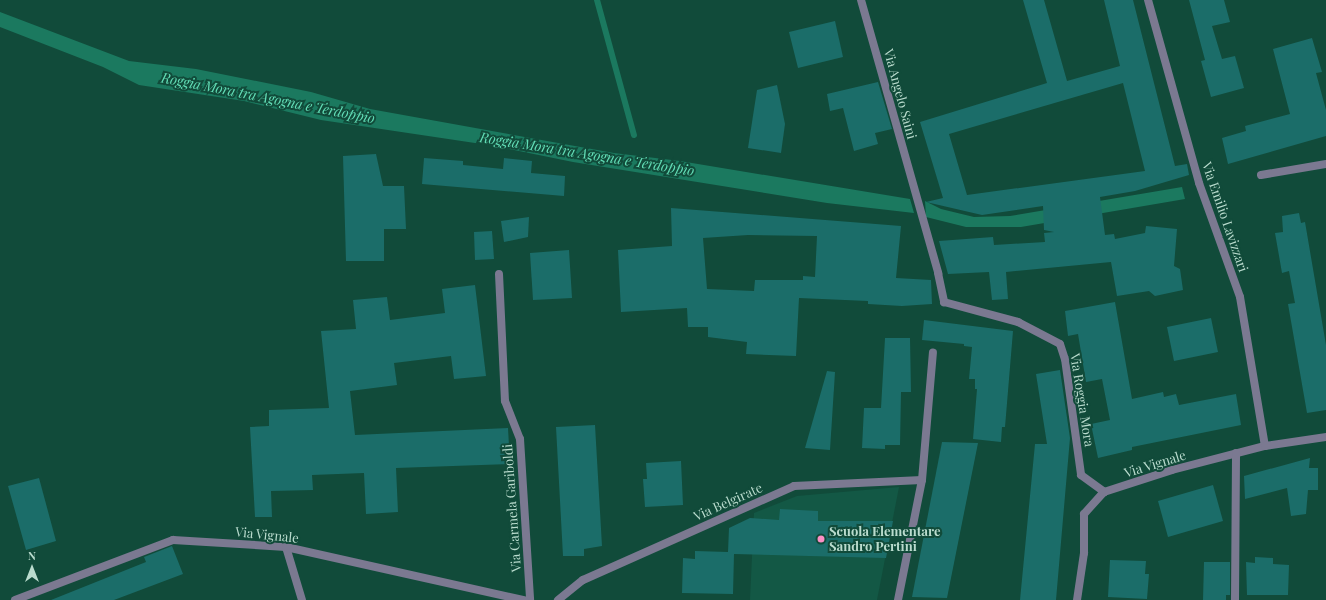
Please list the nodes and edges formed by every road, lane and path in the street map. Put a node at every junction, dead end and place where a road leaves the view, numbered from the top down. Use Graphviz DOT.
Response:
graph roads {
  1 [pos="861,0"];
  2 [pos="1148,0"];
  3 [pos="1326,164"];
  4 [pos="1261,174"];
  5 [pos="915,195"];
  6 [pos="499,274"];
  7 [pos="933,352"];
  8 [pos="1326,437"];
  9 [pos="1265,446"];
  10 [pos="1236,453"];
  11 [pos="922,480"];
  12 [pos="1104,492"];
  13 [pos="286,547"];
  14 [pos="15,600"];
  15 [pos="302,600"];
  16 [pos="524,600"];
  17 [pos="530,600"];
  18 [pos="558,600"];
  19 [pos="898,600"];
  20 [pos="1077,600"];
  21 [pos="1235,600"];
  1 -- 5 [label="street, Via Angelo Saini"];
  2 -- 9 [label="street, Via Emilio Lavizzari"];
  3 -- 4 [label="street"];
  5 -- 12 [label="street, Via Roggia Mora"];
  6 -- 17 [label="street, Via Carmela Gariboldi"];
  7 -- 11 [label="street"];
  8 -- 9 [label="street, Via Vignale"];
  9 -- 10 [label="street, Via Vignale"];
  10 -- 12 [label="street, Via Vignale"];
  10 -- 21 [label="street"];
  11 -- 18 [label="street, Via Belgirate"];
  11 -- 19 [label="street"];
  12 -- 20 [label="street"];
  13 -- 14 [label="street, Via Vignale"];
  13 -- 15 [label="street"];
  13 -- 16 [label="street, Via Vignale"];
}
